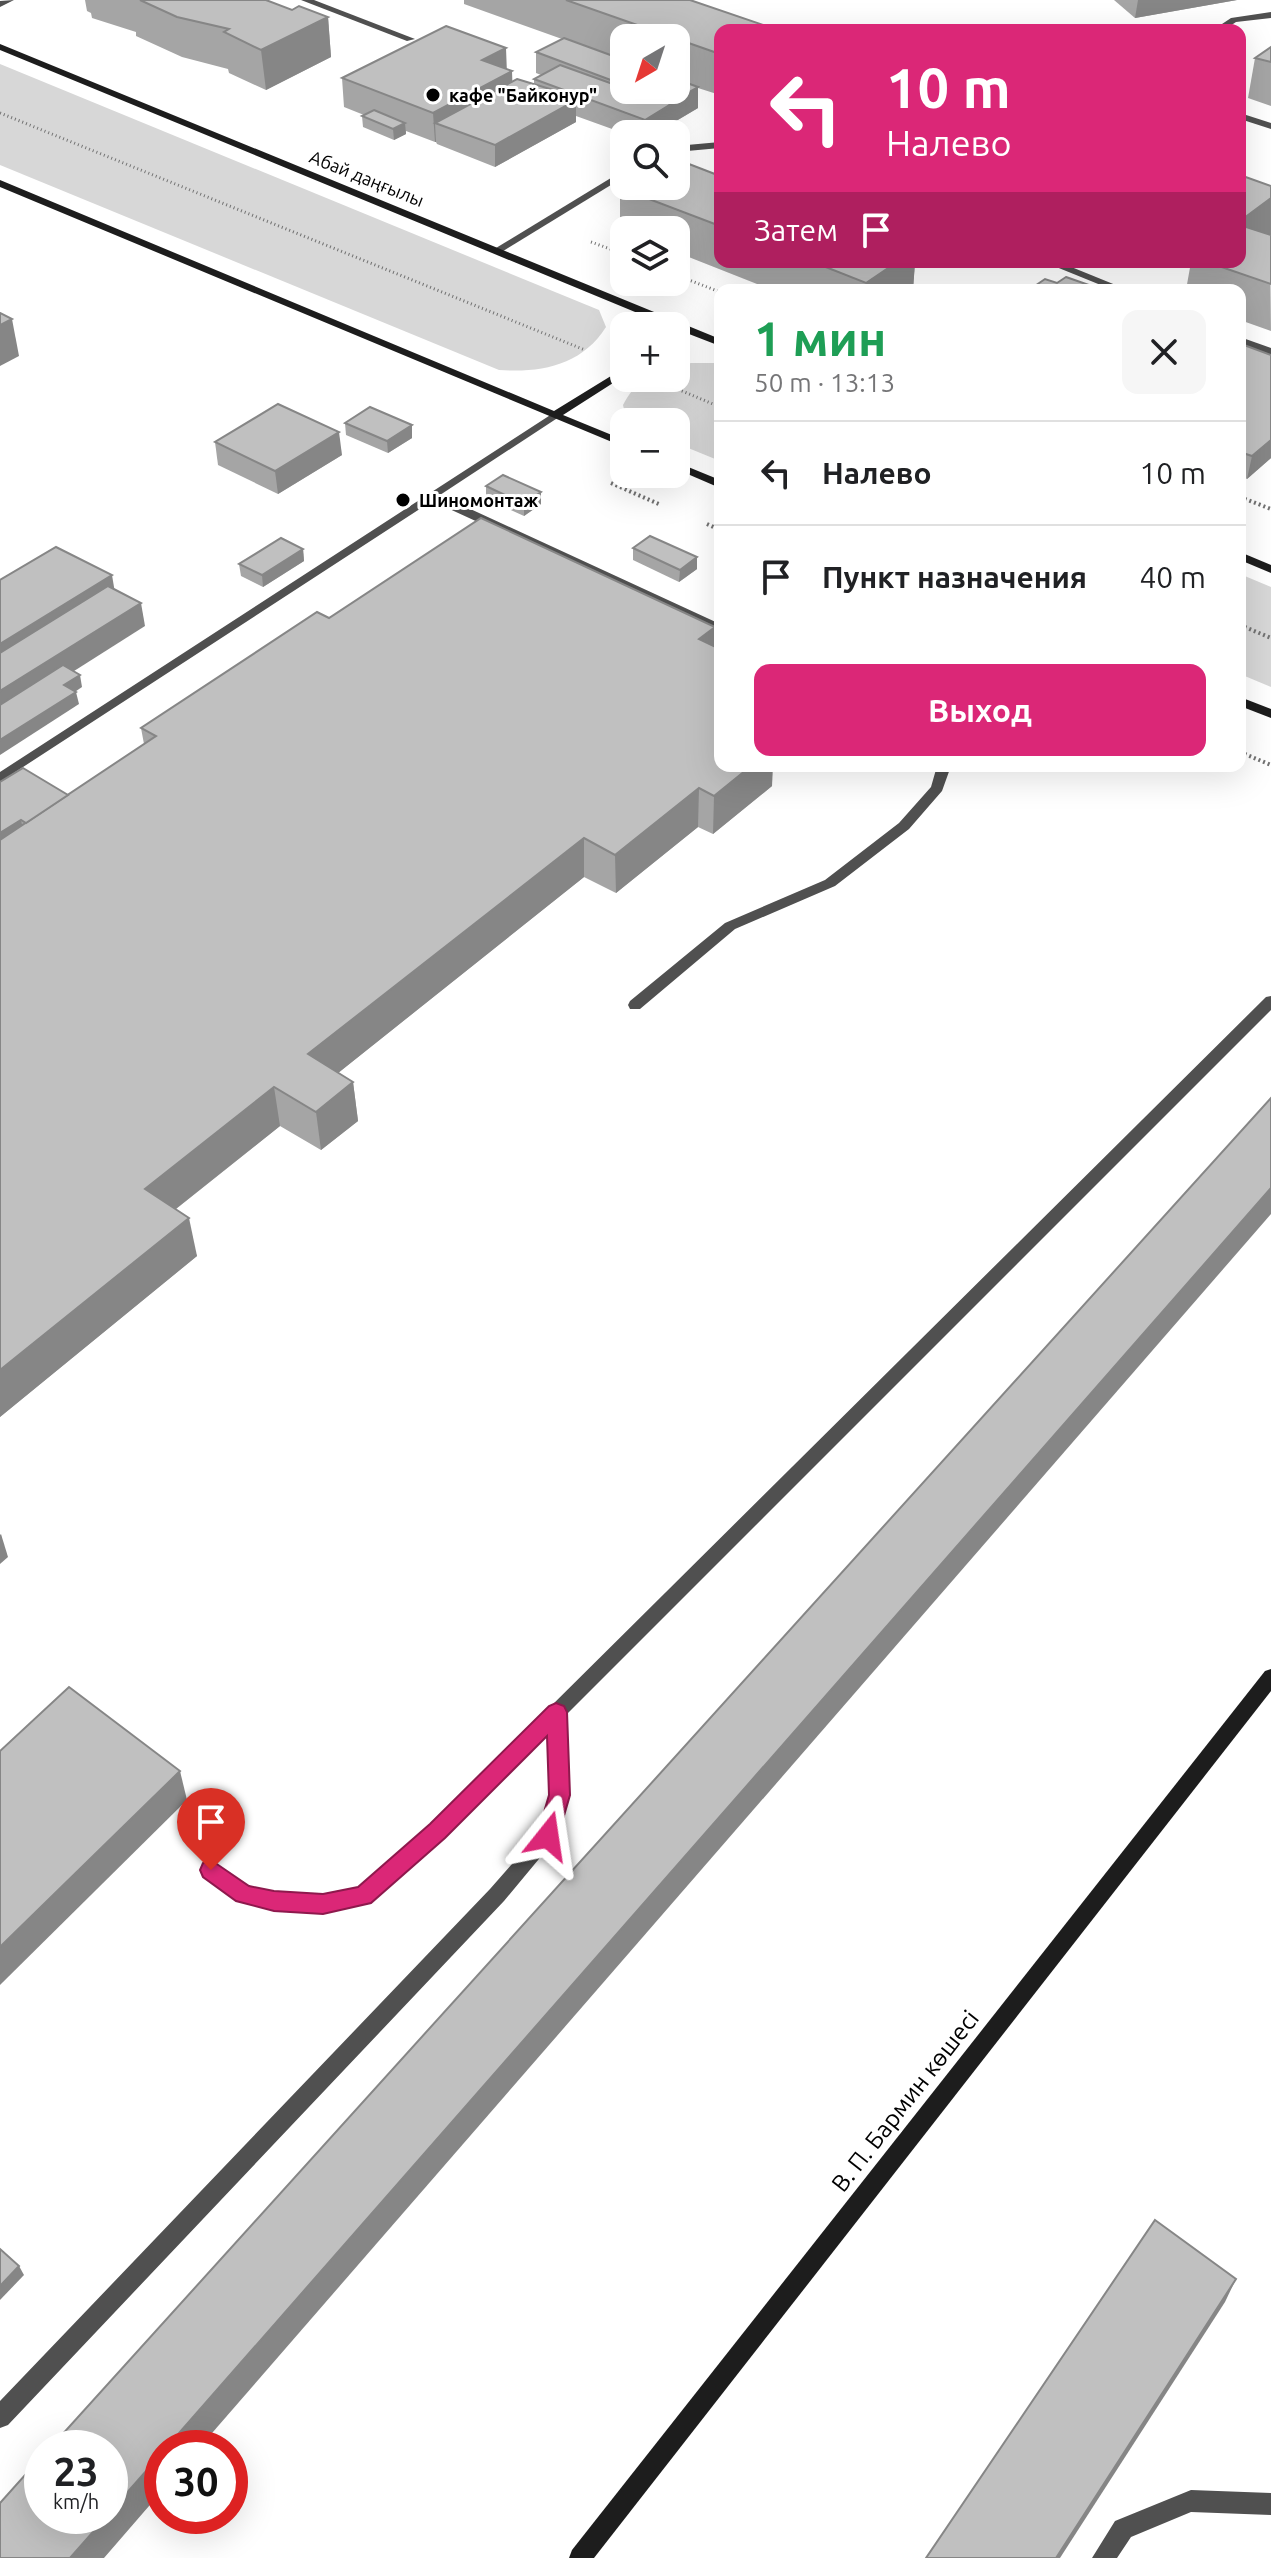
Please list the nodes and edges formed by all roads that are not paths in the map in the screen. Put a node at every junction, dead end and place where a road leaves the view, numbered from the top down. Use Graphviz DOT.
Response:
graph roads {
  1 [pos="9,0"];
  2 [pos="311,1"];
  3 [pos="0,4"];
  4 [pos="1271,15"];
  5 [pos="1228,24"];
  6 [pos="410,39"];
  7 [pos="0,47"];
  8 [pos="1246,118"];
  9 [pos="1271,126"];
  10 [pos="714,146"];
  11 [pos="690,148"];
  12 [pos="610,182"];
  13 [pos="0,183"];
  14 [pos="496,251"];
  15 [pos="1065,268"];
  16 [pos="1107,284"];
  17 [pos="644,312"];
  18 [pos="690,331"];
  19 [pos="714,341"];
  20 [pos="1246,342"];
  21 [pos="1271,352"];
  22 [pos="610,380"];
  23 [pos="555,415"];
  24 [pos="610,438"];
  25 [pos="690,471"];
  26 [pos="714,481"];
  27 [pos="432,496"];
  28 [pos="1246,559"];
  29 [pos="1271,569"];
  30 [pos="714,626"];
  31 [pos="1246,704"];
  32 [pos="1271,714"];
  33 [pos="942,772"];
  34 [pos="0,778"];
  35 [pos="1271,1001"];
  36 [pos="635,1005"];
  37 [pos="1271,1677"];
  38 [pos="556,1712"];
  39 [pos="211,1870"];
  40 [pos="0,2417"];
  41 [pos="1271,2504"];
  42 [pos="580,2558"];
  43 [pos="1103,2558"];
  1 -- 3 [label="street"];
  2 -- 6 [label="street"];
  4 -- 5 [label="street"];
  7 -- 14 [label="main road, Абай даңғылы"];
  8 -- 9 [label="street"];
  10 -- 11 [label="street"];
  12 -- 14 [label="street"];
  13 -- 23 [label="main road"];
  14 -- 17 [label="main road, Абай даңғылы"];
  15 -- 16 [label="street"];
  18 -- 19 [label="main road, Абай даңғылы"];
  20 -- 21 [label="street"];
  22 -- 23 [label="main road"];
  23 -- 24 [label="main road"];
  23 -- 27 [label="street"];
  25 -- 26 [label="main road"];
  27 -- 30 [label="street"];
  27 -- 34 [label="street"];
  28 -- 29 [label="main road"];
  31 -- 32 [label="main road"];
  33 -- 36 [label="street"];
  35 -- 38 [label="street"];
  37 -- 42 [label="main road, В. П. Бармин көшесі"];
  38 -- 39 [label="street"];
  38 -- 40 [label="street"];
  41 -- 43 [label="street"];
}
